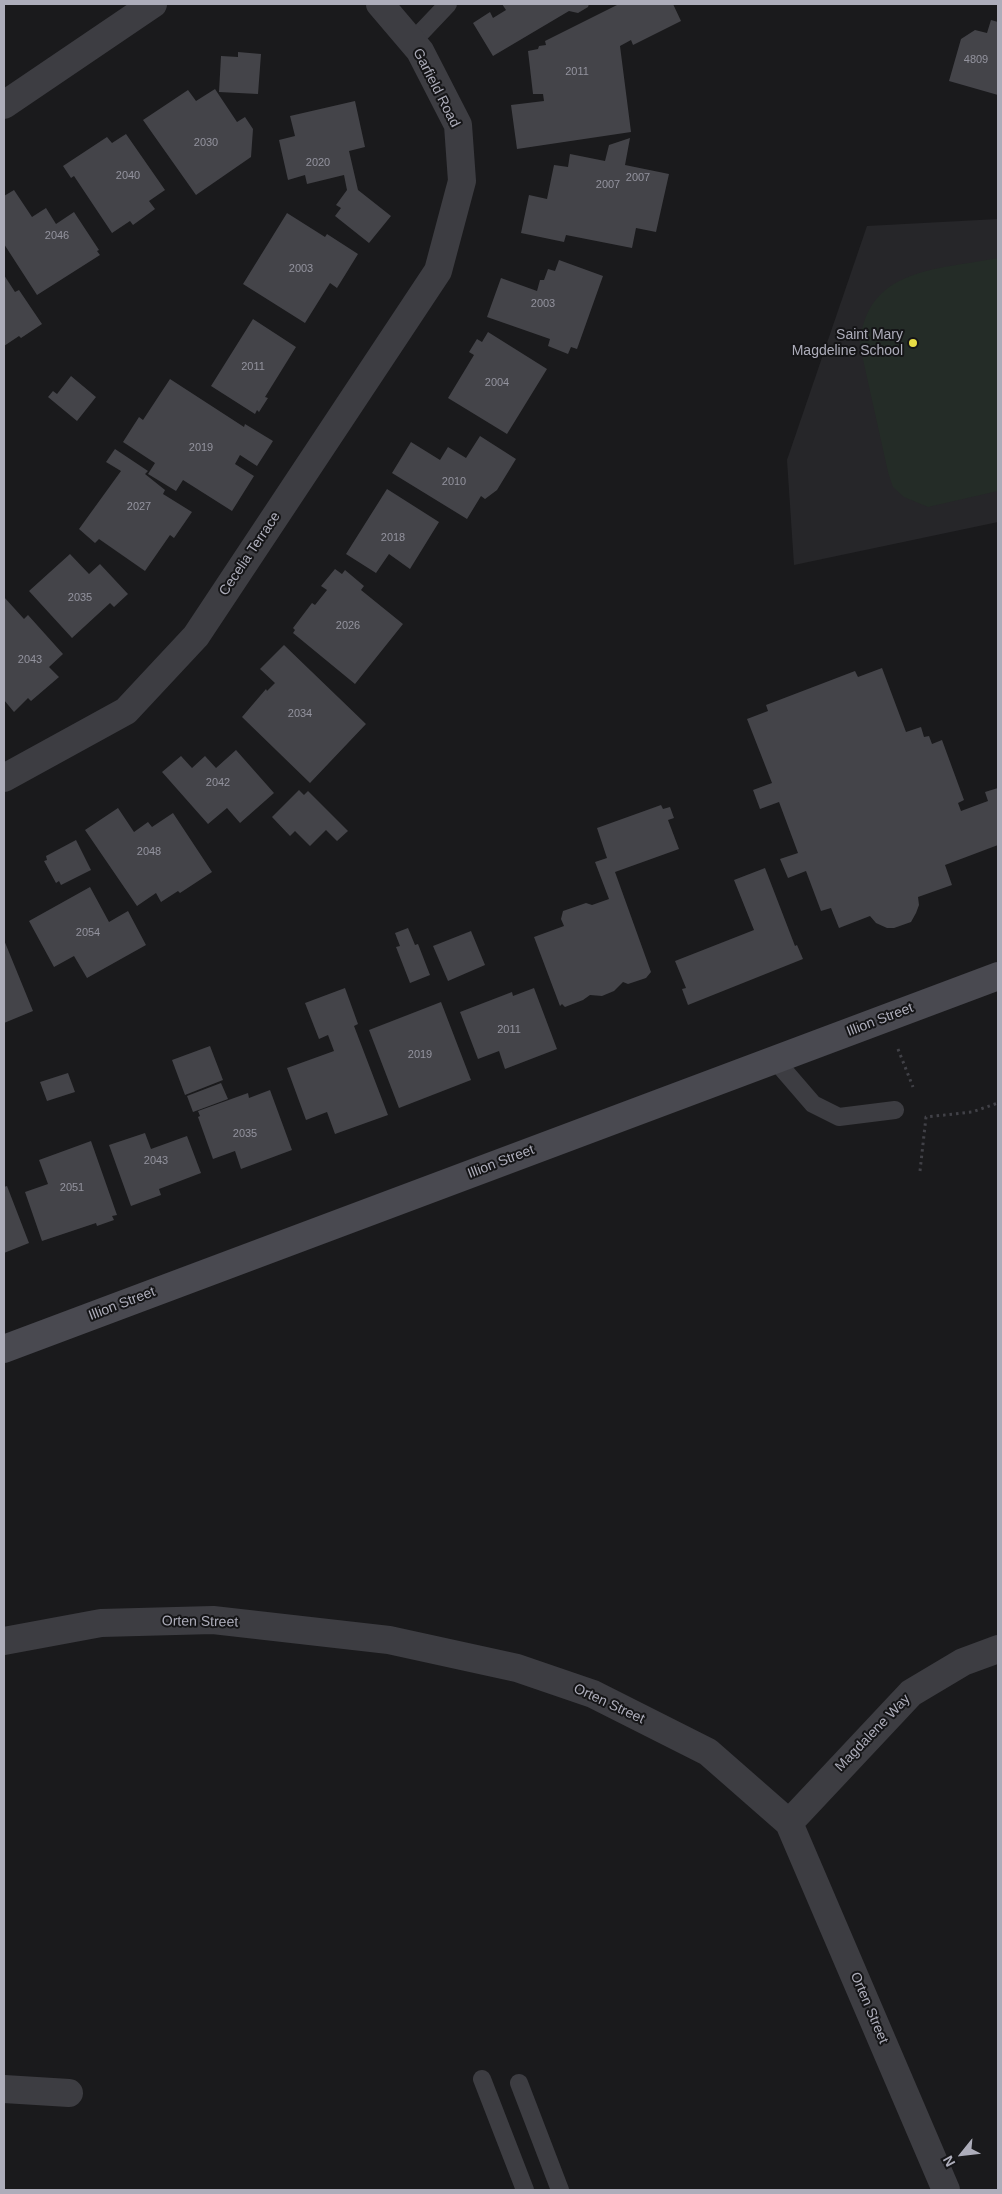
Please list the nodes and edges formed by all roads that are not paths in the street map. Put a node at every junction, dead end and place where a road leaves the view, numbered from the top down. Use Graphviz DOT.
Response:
graph roads {
  1 [pos="153,4"];
  2 [pos="380,4"];
  3 [pos="448,4"];
  4 [pos="412,42"];
  5 [pos="4,105"];
  6 [pos="438,271"];
  7 [pos="4,778"];
  8 [pos="998,976"];
  9 [pos="775,1060"];
  10 [pos="895,1110"];
  11 [pos="4,1349"];
  12 [pos="4,1641"];
  13 [pos="998,1649"];
  14 [pos="789,1823"];
  15 [pos="482,2079"];
  16 [pos="519,2082"];
  17 [pos="4,2089"];
  18 [pos="69,2093"];
  19 [pos="526,2190"];
  20 [pos="560,2190"];
  21 [pos="946,2190"];
  1 -- 5 [label="street"];
  2 -- 4 [label="street, Garfield Road"];
  3 -- 4 [label="lane"];
  4 -- 6 [label="street, Garfield Road"];
  6 -- 7 [label="street, Cecelia Terrace"];
  8 -- 9 [label="street, Illion Street"];
  9 -- 10 [label="lane"];
  9 -- 11 [label="street, Illion Street"];
  12 -- 14 [label="street, Orten Street"];
  13 -- 14 [label="street, Magdalene Way"];
  14 -- 21 [label="street, Orten Street"];
  15 -- 19 [label="lane"];
  16 -- 20 [label="lane"];
  17 -- 18 [label="street"];
}
